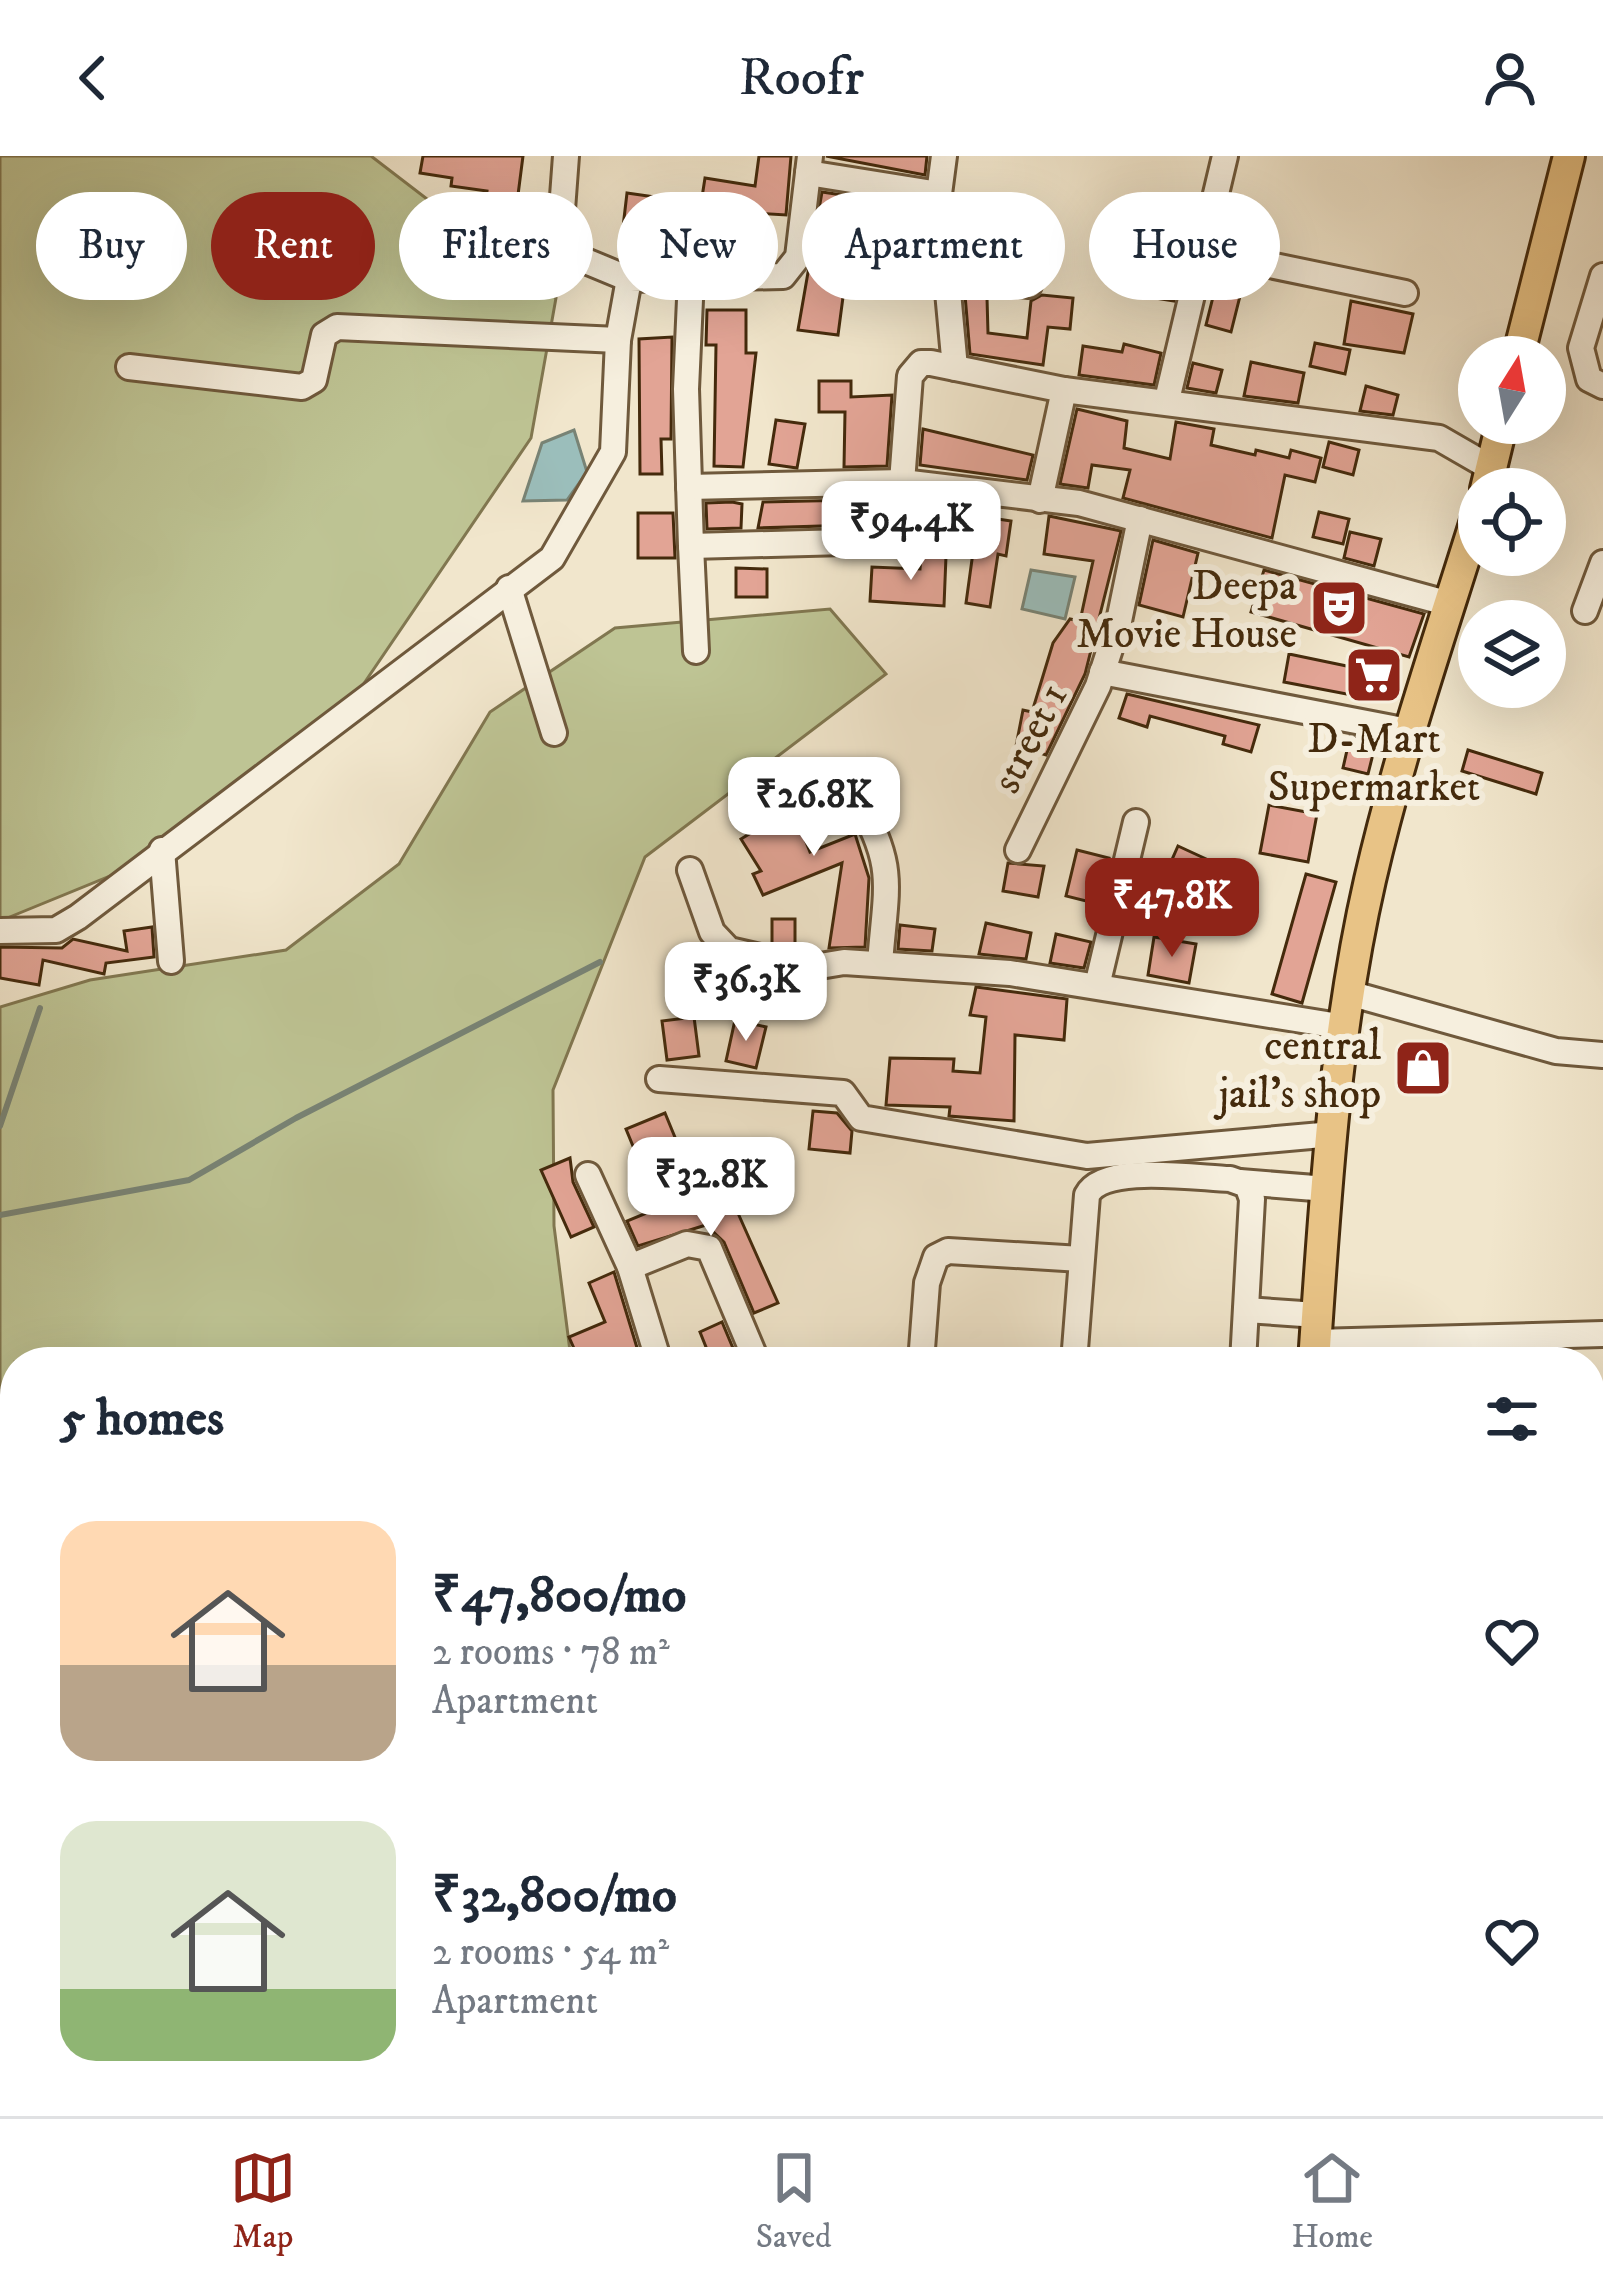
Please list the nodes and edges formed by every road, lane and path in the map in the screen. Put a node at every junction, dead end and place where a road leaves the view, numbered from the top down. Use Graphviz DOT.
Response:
graph roads {
  1 [pos="566,156"];
  2 [pos="944,156"];
  3 [pos="1225,156"];
  4 [pos="1569,156"];
  5 [pos="809,165"];
  6 [pos="930,192"];
  7 [pos="939,192"];
  8 [pos="1216,192"];
  9 [pos="1280,267"];
  10 [pos="617,274"];
  11 [pos="778,275"];
  12 [pos="1603,276"];
  13 [pos="1405,292"];
  14 [pos="625,300"];
  15 [pos="690,300"];
  16 [pos="948,300"];
  17 [pos="1190,300"];
  18 [pos="1523,336"];
  19 [pos="618,340"];
  20 [pos="129,367"];
  21 [pos="955,368"];
  22 [pos="1603,386"];
  23 [pos="1064,390"];
  24 [pos="1167,400"];
  25 [pos="1475,468"];
  26 [pos="902,482"];
  27 [pos="689,487"];
  28 [pos="963,490"];
  29 [pos="1040,500"];
  30 [pos="1140,519"];
  31 [pos="691,546"];
  32 [pos="1603,563"];
  33 [pos="1459,576"];
  34 [pos="509,588"];
  35 [pos="1450,604"];
  36 [pos="1585,611"];
  37 [pos="696,651"];
  38 [pos="1102,673"];
  39 [pos="1408,731"];
  40 [pos="554,734"];
  41 [pos="856,797"];
  42 [pos="1136,822"];
  43 [pos="162,850"];
  44 [pos="1018,850"];
  45 [pos="690,870"];
  46 [pos="0,931"];
  47 [pos="171,962"];
  48 [pos="880,963"];
  49 [pos="1097,986"];
  50 [pos="1348,993"];
  51 [pos="1345,1027"];
  52 [pos="1603,1055"];
  53 [pos="659,1079"];
  54 [pos="1333,1135"];
  55 [pos="588,1175"];
  56 [pos="1240,1181"];
  57 [pos="1327,1189"];
  58 [pos="1082,1258"];
  59 [pos="630,1267"];
  60 [pos="1246,1310"];
  61 [pos="1603,1334"];
  62 [pos="1315,1340"];
  63 [pos="654,1347"];
  64 [pos="751,1347"];
  65 [pos="922,1347"];
  66 [pos="1075,1347"];
  67 [pos="1244,1347"];
  1 -- 10 [label="street"];
  2 -- 7 [label="street"];
  3 -- 8 [label="street"];
  4 -- 18 [label="main road"];
  5 -- 6 [label="street"];
  5 -- 11 [label="street"];
  9 -- 13 [label="street"];
  12 -- 22 [label="street"];
  14 -- 19 [label="street"];
  15 -- 27 [label="street"];
  16 -- 21 [label="street"];
  17 -- 24 [label="street"];
  19 -- 20 [label="street"];
  19 -- 34 [label="street"];
  21 -- 23 [label="street"];
  21 -- 26 [label="street"];
  23 -- 24 [label="street"];
  23 -- 29 [label="street"];
  24 -- 25 [label="street"];
  26 -- 27 [label="street"];
  26 -- 28 [label="street"];
  27 -- 31 [label="street"];
  28 -- 29 [label="street"];
  28 -- 31 [label="street"];
  29 -- 30 [label="street"];
  30 -- 35 [label="street"];
  30 -- 38 [label="street, street 1"];
  31 -- 37 [label="street"];
  32 -- 36 [label="street"];
  33 -- 35 [label="main road"];
  34 -- 40 [label="street"];
  34 -- 43 [label="street"];
  35 -- 39 [label="main road"];
  38 -- 39 [label="street"];
  38 -- 44 [label="street, street 1"];
  39 -- 50 [label="main road"];
  41 -- 48 [label="street"];
  42 -- 49 [label="street"];
  43 -- 46 [label="street"];
  43 -- 47 [label="street"];
  45 -- 48 [label="street"];
  48 -- 49 [label="street"];
  49 -- 51 [label="street"];
  50 -- 51 [label="main road"];
  50 -- 52 [label="street"];
  51 -- 54 [label="main road"];
  53 -- 54 [label="street"];
  54 -- 57 [label="main road"];
  55 -- 59 [label="street"];
  56 -- 57 [label="street"];
  56 -- 58 [label="street"];
  56 -- 60 [label="street"];
  57 -- 62 [label="main road"];
  58 -- 65 [label="street"];
  58 -- 66 [label="street"];
  59 -- 63 [label="street"];
  59 -- 64 [label="street"];
  60 -- 62 [label="street"];
  60 -- 67 [label="street"];
  61 -- 62 [label="street"];
}
